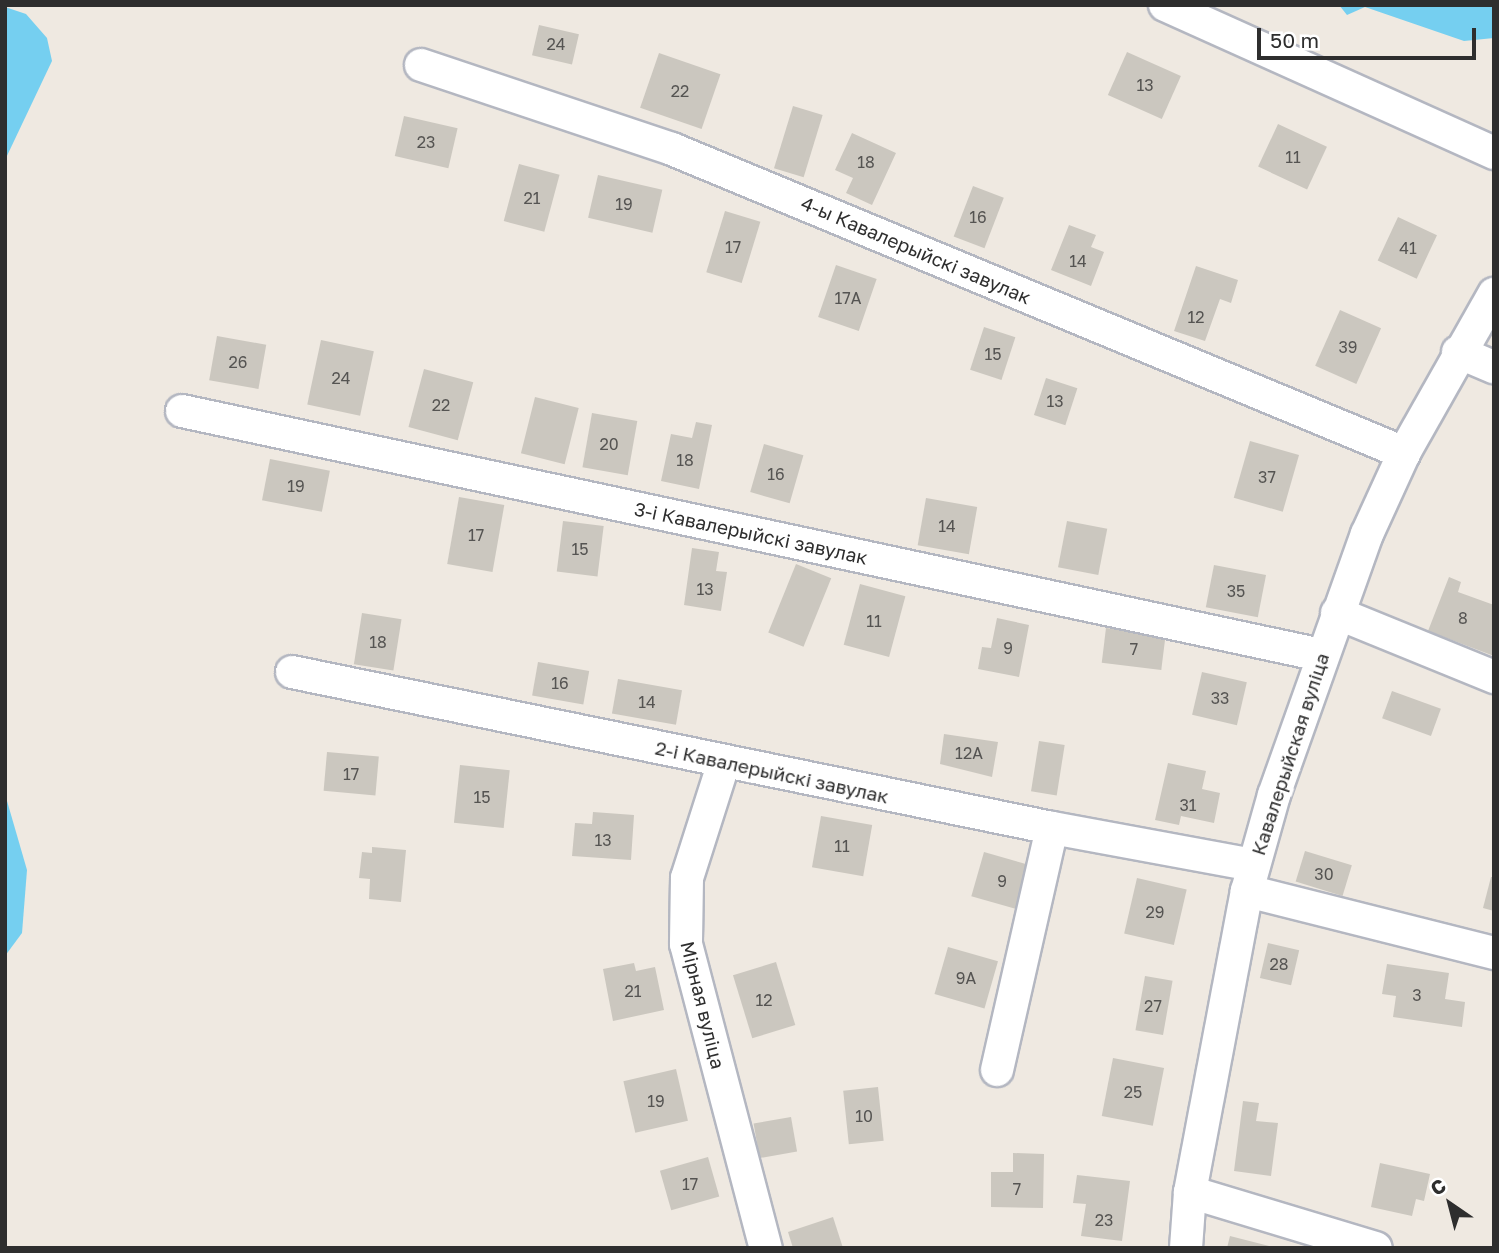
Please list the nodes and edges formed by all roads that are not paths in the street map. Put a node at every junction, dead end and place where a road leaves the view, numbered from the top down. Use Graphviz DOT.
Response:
graph roads {
  1 [pos="1165,5"];
  2 [pos="422,65"];
  3 [pos="1494,153"];
  4 [pos="1494,293"];
  5 [pos="1458,352"];
  6 [pos="1494,367"];
  7 [pos="182,411"];
  8 [pos="1404,453"];
  9 [pos="1337,613"];
  10 [pos="1321,655"];
  11 [pos="292,672"];
  12 [pos="1494,677"];
  13 [pos="724,762"];
  14 [pos="1052,828"];
  15 [pos="1251,878"];
  16 [pos="1494,953"];
  17 [pos="997,1070"];
  18 [pos="1189,1192"];
  19 [pos="766,1248"];
  20 [pos="1186,1248"];
  21 [pos="1376,1248"];
  1 -- 3 [label="street"];
  2 -- 8 [label="street, 4-ы Кавалерыйскі завулак"];
  4 -- 5 [label="street, Кавалерыйская вуліца"];
  5 -- 6 [label="street"];
  5 -- 8 [label="street, Кавалерыйская вуліца"];
  7 -- 10 [label="street, 3-і Кавалерыйскі завулак"];
  8 -- 9 [label="street, Кавалерыйская вуліца"];
  9 -- 10 [label="street, Кавалерыйская вуліца"];
  9 -- 12 [label="street"];
  10 -- 15 [label="street, Кавалерыйская вуліца"];
  11 -- 13 [label="street, 2-і Кавалерыйскі завулак"];
  13 -- 14 [label="street, 2-і Кавалерыйскі завулак"];
  13 -- 19 [label="street, Мірная вуліца"];
  14 -- 15 [label="street, 2-і Кавалерыйскі завулак"];
  14 -- 17 [label="street"];
  15 -- 16 [label="street, 2-і Кавалерыйскі завулак"];
  15 -- 18 [label="street, Кавалерыйская вуліца"];
  18 -- 20 [label="street, Кавалерыйская вуліца"];
  18 -- 21 [label="street"];
}
